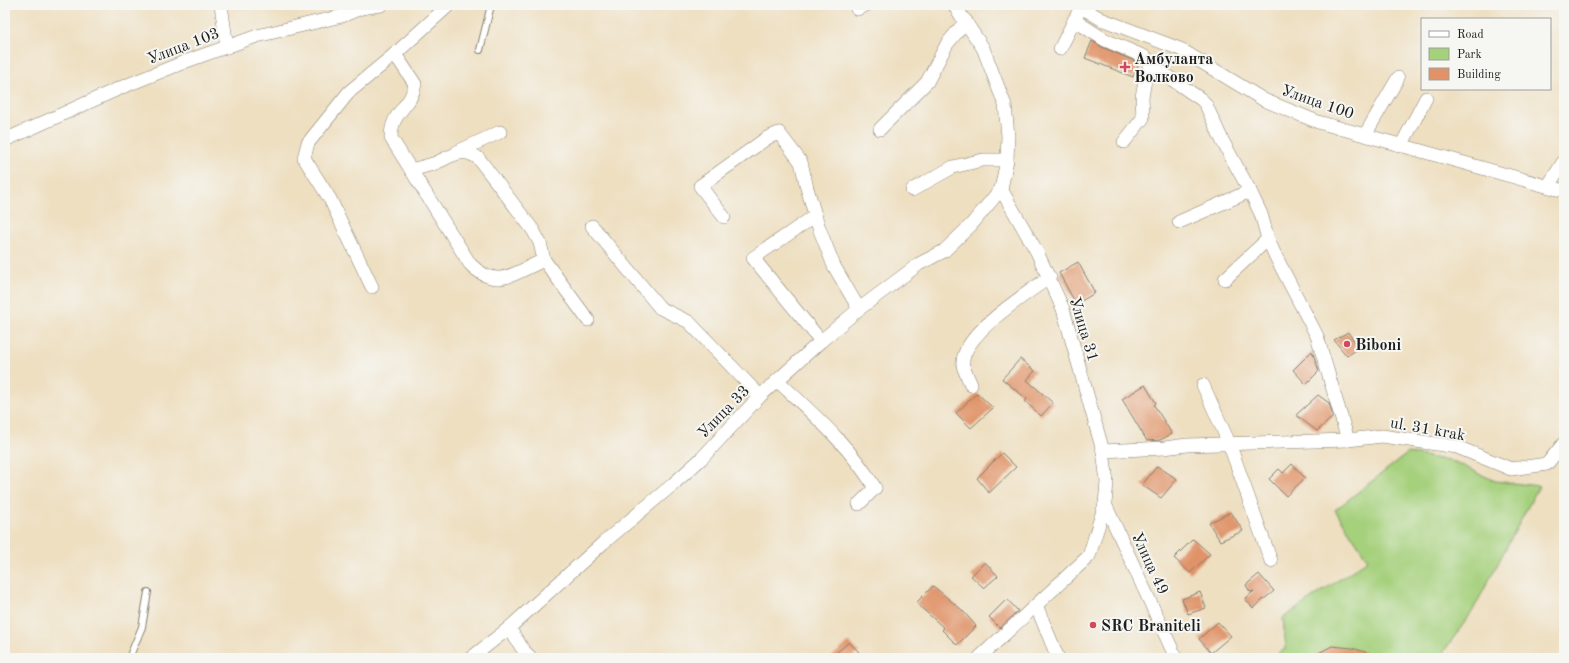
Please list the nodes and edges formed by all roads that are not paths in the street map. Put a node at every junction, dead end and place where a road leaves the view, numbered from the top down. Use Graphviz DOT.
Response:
graph roads {
  1 [pos="221,5"];
  2 [pos="381,5"];
  3 [pos="449,5"];
  4 [pos="491,5"];
  5 [pos="954,5"];
  6 [pos="1079,6"];
  7 [pos="1074,20"];
  8 [pos="966,21"];
  9 [pos="227,47"];
  10 [pos="1060,49"];
  11 [pos="480,50"];
  12 [pos="396,54"];
  13 [pos="1152,62"];
  14 [pos="1398,78"];
  15 [pos="1426,98"];
  16 [pos="880,129"];
  17 [pos="500,132"];
  18 [pos="1365,135"];
  19 [pos="5,140"];
  20 [pos="1124,142"];
  21 [pos="1401,146"];
  22 [pos="458,152"];
  23 [pos="1007,160"];
  24 [pos="1564,161"];
  25 [pos="411,170"];
  26 [pos="1548,186"];
  27 [pos="1001,189"];
  28 [pos="912,190"];
  29 [pos="1250,191"];
  30 [pos="1564,191"];
  31 [pos="815,216"];
  32 [pos="724,217"];
  33 [pos="1178,222"];
  34 [pos="592,226"];
  35 [pos="1268,238"];
  36 [pos="544,260"];
  37 [pos="1050,277"];
  38 [pos="1225,279"];
  39 [pos="372,287"];
  40 [pos="859,309"];
  41 [pos="588,320"];
  42 [pos="821,341"];
  43 [pos="778,381"];
  44 [pos="971,385"];
  45 [pos="1203,385"];
  46 [pos="760,396"];
  47 [pos="1348,440"];
  48 [pos="1229,443"];
  49 [pos="1564,443"];
  50 [pos="1103,451"];
  51 [pos="859,504"];
  52 [pos="1105,504"];
  53 [pos="1271,561"];
  54 [pos="148,592"];
  55 [pos="1036,604"];
  56 [pos="508,628"];
  57 [pos="129,658"];
  58 [pos="471,658"];
  59 [pos="531,658"];
  60 [pos="979,658"];
  61 [pos="1058,658"];
  62 [pos="1176,658"];
  1 -- 9 [label="street"];
  2 -- 9 [label="street, Улица 103"];
  3 -- 12 [label="street"];
  4 -- 11 [label="lane"];
  5 -- 8 [label="street"];
  6 -- 7 [label="street"];
  6 -- 18 [label="street, Улица 100"];
  7 -- 10 [label="street"];
  7 -- 13 [label="street"];
  8 -- 16 [label="street"];
  8 -- 23 [label="street"];
  9 -- 19 [label="street, Улица 103"];
  12 -- 25 [label="street"];
  12 -- 39 [label="street"];
  13 -- 20 [label="street"];
  13 -- 29 [label="street"];
  14 -- 18 [label="street"];
  15 -- 21 [label="street"];
  17 -- 22 [label="street"];
  18 -- 21 [label="street, Улица 100"];
  21 -- 26 [label="street, Улица 100"];
  22 -- 25 [label="street"];
  22 -- 36 [label="street"];
  23 -- 27 [label="street"];
  23 -- 28 [label="street"];
  24 -- 26 [label="street"];
  25 -- 36 [label="street"];
  26 -- 30 [label="street, Улица 100"];
  27 -- 37 [label="street, Улица 31"];
  27 -- 40 [label="street, Улица 33"];
  29 -- 33 [label="street"];
  29 -- 35 [label="street"];
  31 -- 32 [label="street"];
  31 -- 40 [label="street"];
  31 -- 42 [label="street"];
  34 -- 46 [label="street"];
  35 -- 38 [label="street"];
  35 -- 47 [label="street"];
  36 -- 41 [label="street"];
  37 -- 44 [label="street"];
  37 -- 50 [label="street, Улица 31"];
  40 -- 42 [label="street, Улица 33"];
  42 -- 43 [label="street, Улица 33"];
  43 -- 46 [label="street, Улица 33"];
  43 -- 51 [label="street"];
  45 -- 48 [label="street"];
  46 -- 56 [label="street, Улица 33"];
  47 -- 48 [label="street, ul. 31 krak"];
  47 -- 49 [label="street, ul. 31 krak"];
  48 -- 50 [label="street, ul. 31 krak"];
  48 -- 53 [label="street"];
  50 -- 52 [label="street, Улица 31"];
  52 -- 55 [label="street, Улица 31"];
  52 -- 62 [label="street, Улица 49"];
  54 -- 57 [label="lane"];
  55 -- 60 [label="street, Улица 31"];
  55 -- 61 [label="street"];
  56 -- 58 [label="street, Улица 33"];
  56 -- 59 [label="street"];
}
